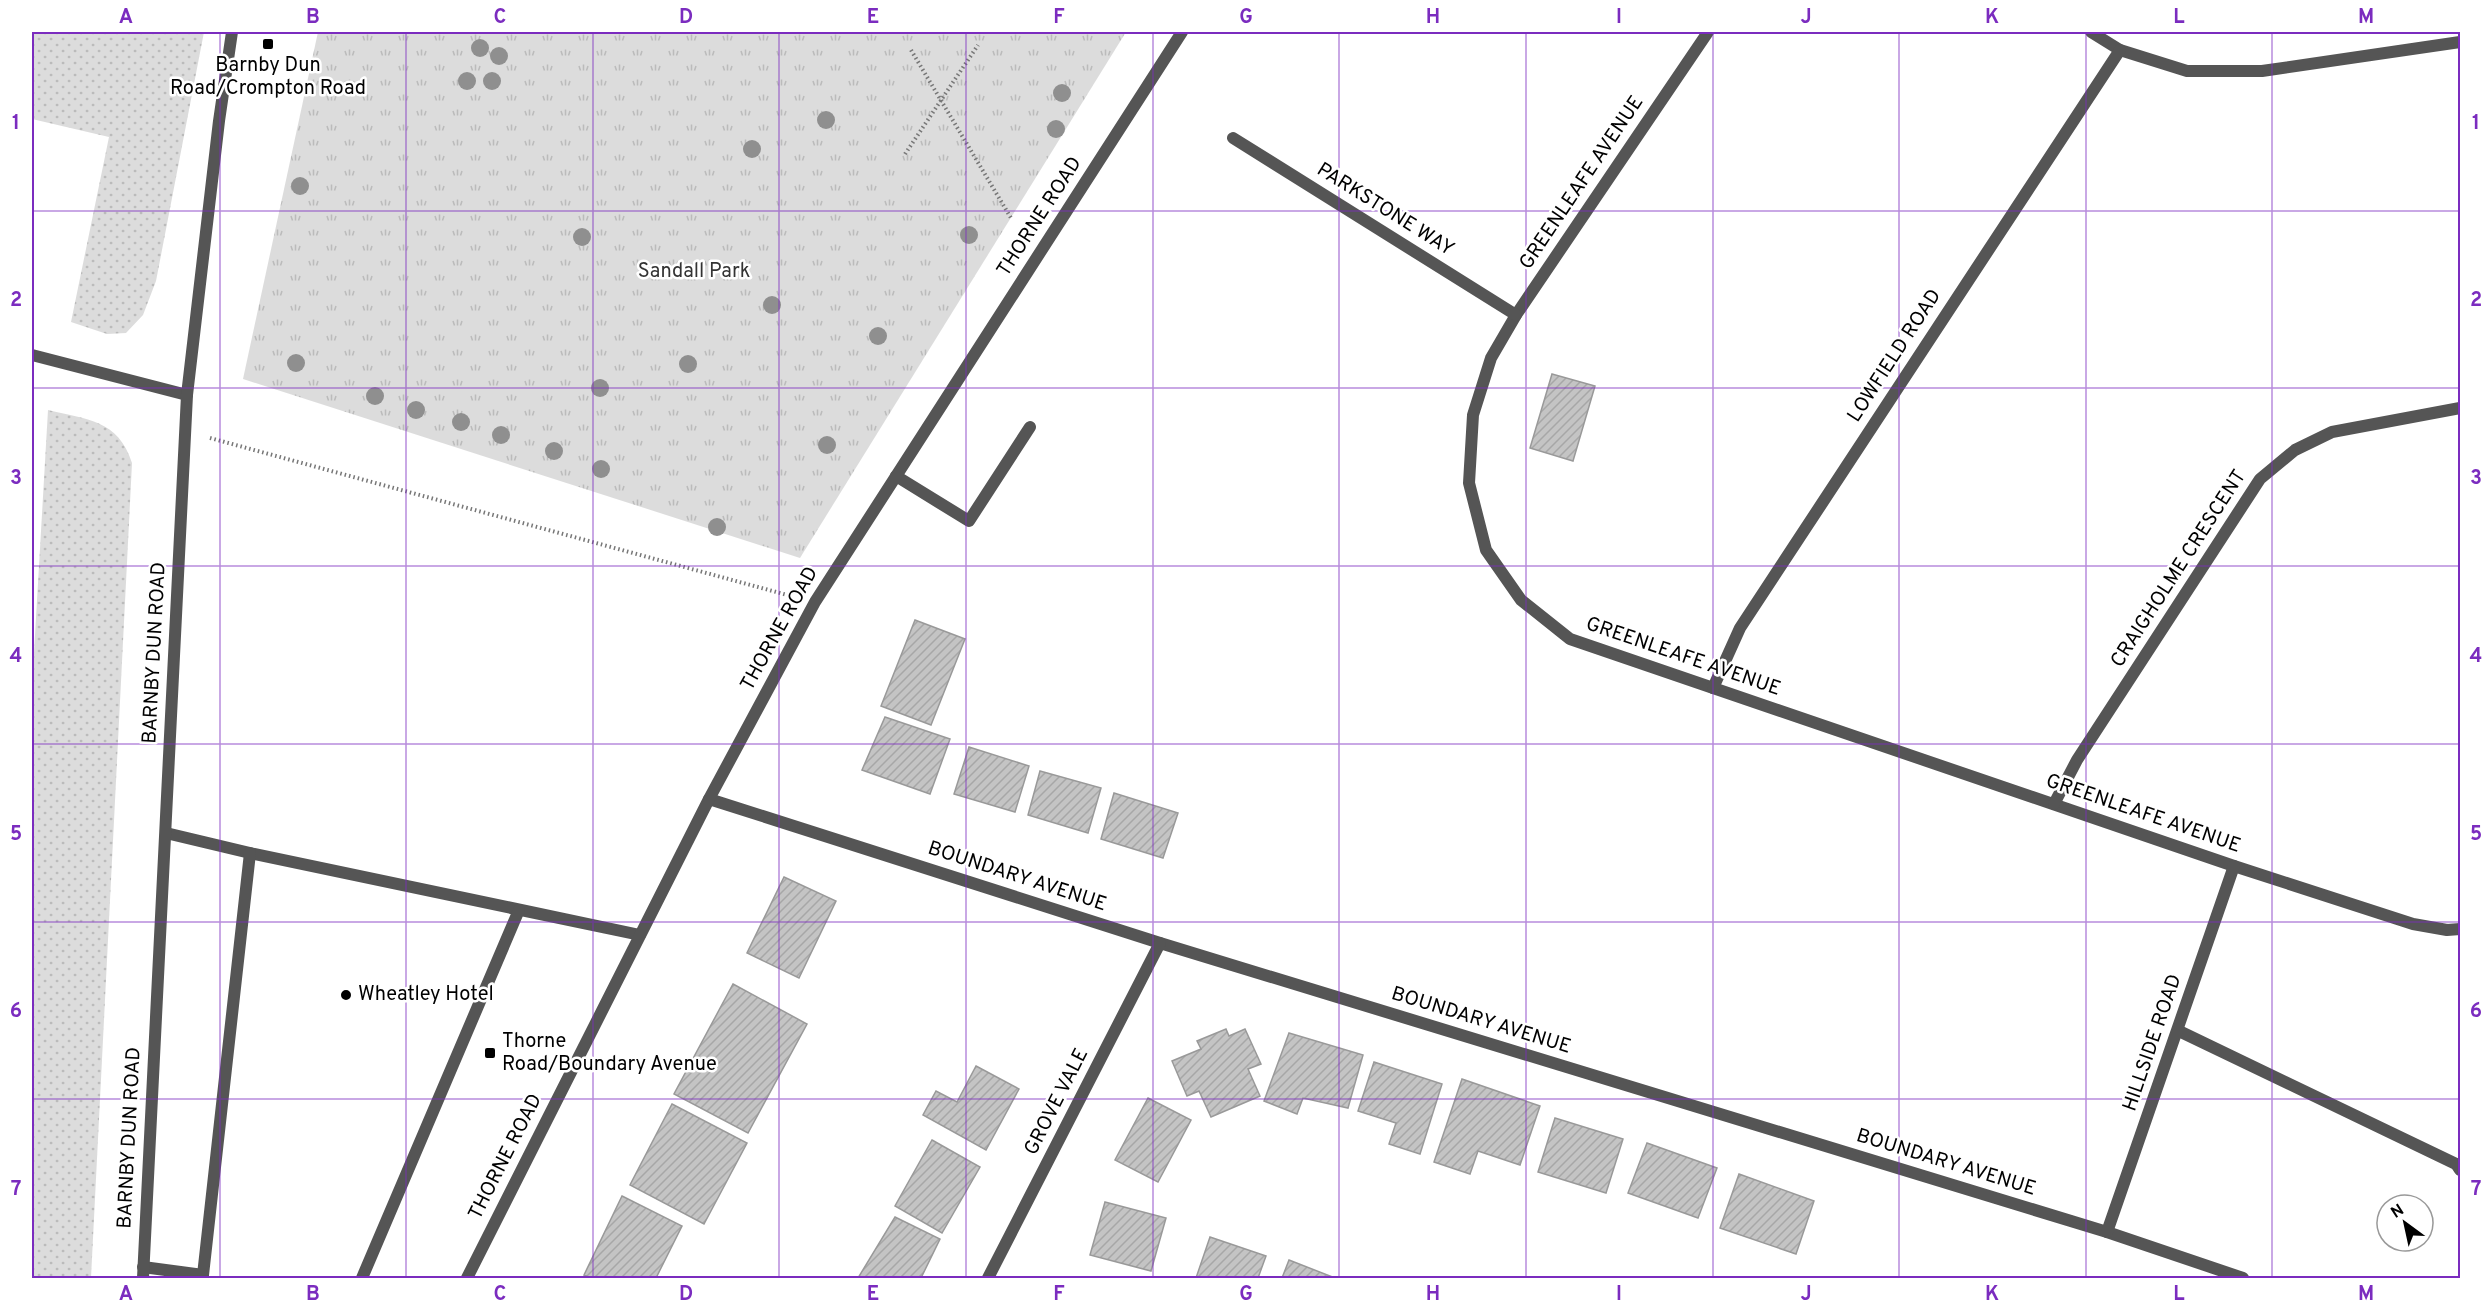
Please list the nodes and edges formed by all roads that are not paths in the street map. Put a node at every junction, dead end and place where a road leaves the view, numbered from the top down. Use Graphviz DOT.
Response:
graph roads {
  1 [pos="232,32"];
  2 [pos="1182,32"];
  3 [pos="1708,32"];
  4 [pos="2091,32"];
  5 [pos="2460,42"];
  6 [pos="2120,50"];
  7 [pos="1233,138"];
  8 [pos="1516,315"];
  9 [pos="32,355"];
  10 [pos="187,395"];
  11 [pos="2460,408"];
  12 [pos="1030,427"];
  13 [pos="896,476"];
  14 [pos="1713,688"];
  15 [pos="709,799"];
  16 [pos="2054,804"];
  17 [pos="166,833"];
  18 [pos="250,853"];
  19 [pos="2234,866"];
  20 [pos="519,910"];
  21 [pos="2460,929"];
  22 [pos="640,935"];
  23 [pos="1160,943"];
  24 [pos="2178,1031"];
  25 [pos="2460,1170"];
  26 [pos="2107,1232"];
  27 [pos="143,1273"];
  28 [pos="203,1277"];
  29 [pos="362,1278"];
  30 [pos="467,1278"];
  31 [pos="988,1278"];
  32 [pos="2243,1278"];
  1 -- 10 [label="street, BARNBY DUN ROAD"];
  2 -- 13 [label="street, THORNE ROAD"];
  3 -- 8 [label="street, GREENLEAFE AVENUE"];
  4 -- 6 [label="street"];
  5 -- 6 [label="street"];
  6 -- 14 [label="street, LOWFIELD ROAD"];
  7 -- 8 [label="street, PARKSTONE WAY"];
  8 -- 14 [label="street, GREENLEAFE AVENUE"];
  9 -- 10 [label="street"];
  10 -- 17 [label="street, BARNBY DUN ROAD"];
  11 -- 16 [label="street, CRAIGHOLME CRESCENT"];
  12 -- 13 [label="street"];
  13 -- 15 [label="street, THORNE ROAD"];
  14 -- 16 [label="street, GREENLEAFE AVENUE"];
  15 -- 22 [label="street, THORNE ROAD"];
  15 -- 23 [label="street, BOUNDARY AVENUE"];
  16 -- 19 [label="street, GREENLEAFE AVENUE"];
  17 -- 18 [label="street"];
  17 -- 27 [label="street, BARNBY DUN ROAD"];
  18 -- 20 [label="street"];
  18 -- 28 [label="street"];
  19 -- 21 [label="street, GREENLEAFE AVENUE"];
  19 -- 24 [label="street, HILLSIDE ROAD"];
  20 -- 22 [label="street"];
  20 -- 29 [label="street"];
  22 -- 30 [label="street, THORNE ROAD"];
  23 -- 26 [label="street, BOUNDARY AVENUE"];
  23 -- 31 [label="street, GROVE VALE"];
  24 -- 25 [label="street"];
  24 -- 26 [label="street, HILLSIDE ROAD"];
  26 -- 32 [label="street, BOUNDARY AVENUE"];
  27 -- 28 [label="street"];
}
